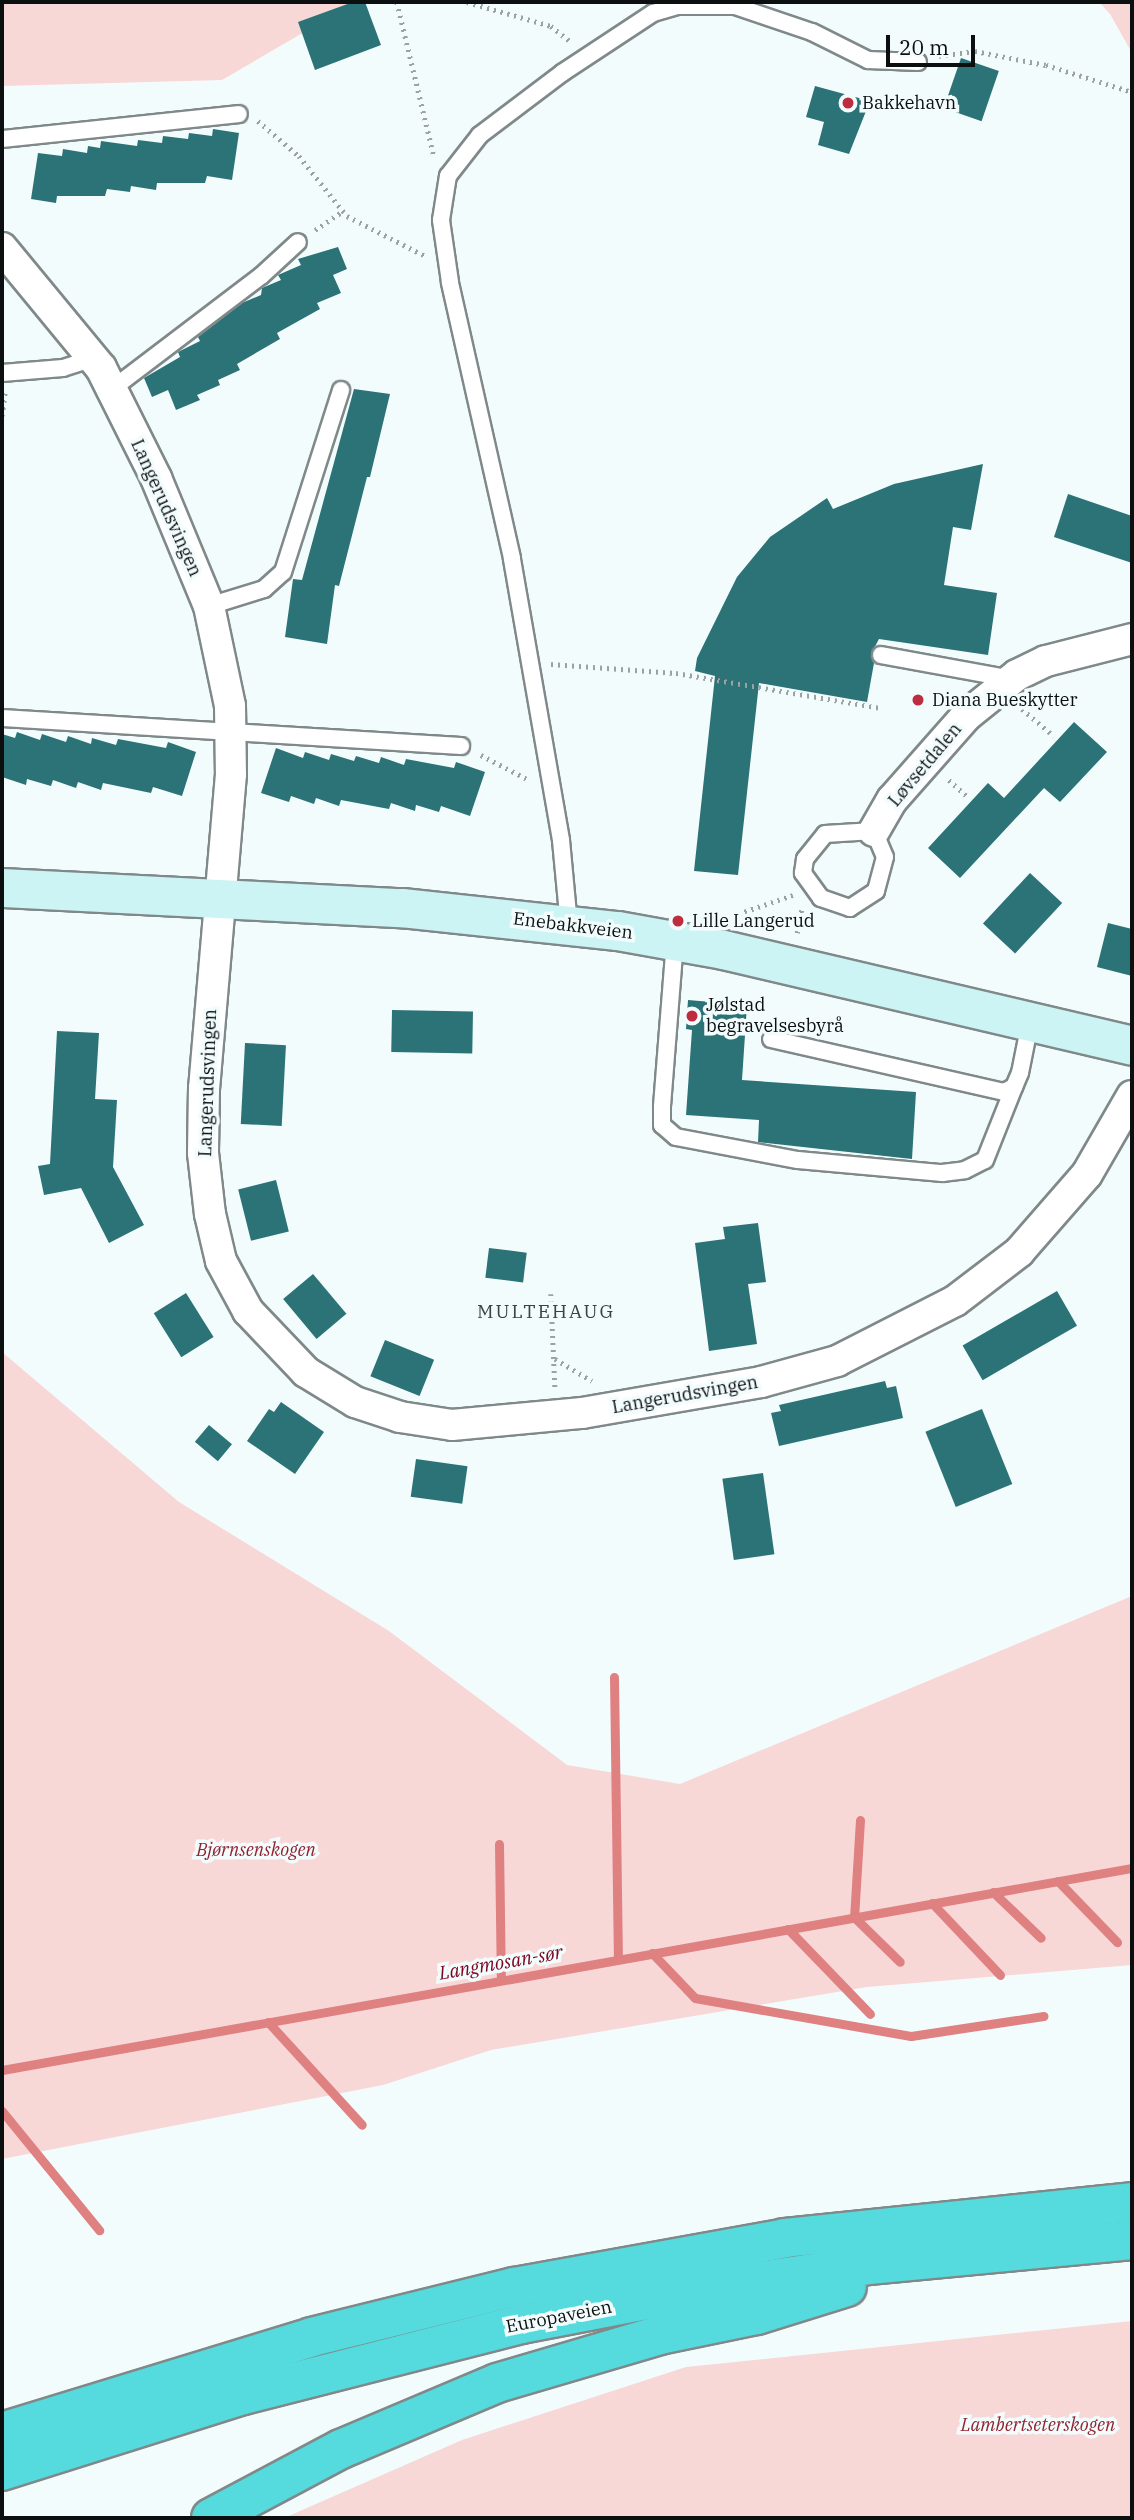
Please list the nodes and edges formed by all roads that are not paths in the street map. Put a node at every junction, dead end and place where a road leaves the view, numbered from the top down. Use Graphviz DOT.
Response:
graph roads {
  1 [pos="918,62"];
  2 [pos="239,114"];
  3 [pos="2,139"];
  4 [pos="298,242"];
  5 [pos="2,248"];
  6 [pos="94,358"];
  7 [pos="2,373"];
  8 [pos="112,389"];
  9 [pos="341,390"];
  10 [pos="209,606"];
  11 [pos="1132,639"];
  12 [pos="881,655"];
  13 [pos="1012,679"];
  14 [pos="2,718"];
  15 [pos="231,736"];
  16 [pos="461,746"];
  17 [pos="874,831"];
  18 [pos="2,888"];
  19 [pos="218,897"];
  20 [pos="569,925"];
  21 [pos="675,941"];
  22 [pos="1030,1023"];
  23 [pos="771,1039"];
  24 [pos="1132,1046"];
  25 [pos="1014,1087"];
  26 [pos="1132,1097"];
  27 [pos="1132,2202"];
  28 [pos="1132,2240"];
  29 [pos="963,2254"];
  30 [pos="149,2385"];
  31 [pos="2,2404"];
  32 [pos="2,2432"];
  33 [pos="2,2471"];
  34 [pos="211,2518"];
  1 -- 20 [label="lane"];
  2 -- 3 [label="lane"];
  4 -- 8 [label="lane"];
  5 -- 6 [label="street, Langerudsvingen"];
  6 -- 7 [label="lane"];
  6 -- 8 [label="street, Langerudsvingen"];
  8 -- 10 [label="street, Langerudsvingen"];
  9 -- 10 [label="lane"];
  10 -- 15 [label="street, Langerudsvingen"];
  11 -- 13 [label="street, Løvsetdalen"];
  12 -- 13 [label="lane"];
  13 -- 17 [label="street, Løvsetdalen"];
  14 -- 15 [label="lane"];
  15 -- 16 [label="lane"];
  15 -- 19 [label="street, Langerudsvingen"];
  17 -- 17 [label="lane"];
  18 -- 19 [label="main road, Enebakkveien"];
  19 -- 20 [label="main road, Enebakkveien"];
  19 -- 26 [label="street, Langerudsvingen"];
  20 -- 21 [label="main road, Enebakkveien"];
  21 -- 22 [label="main road, Enebakkveien"];
  21 -- 25 [label="lane"];
  22 -- 24 [label="main road, Enebakkveien"];
  22 -- 25 [label="lane"];
  23 -- 25 [label="lane"];
  27 -- 30 [label="highway"];
  28 -- 29 [label="highway, Europaveien"];
  29 -- 33 [label="highway, Europaveien"];
  29 -- 34 [label="highway"];
  30 -- 31 [label="highway"];
  30 -- 32 [label="highway"];
}
